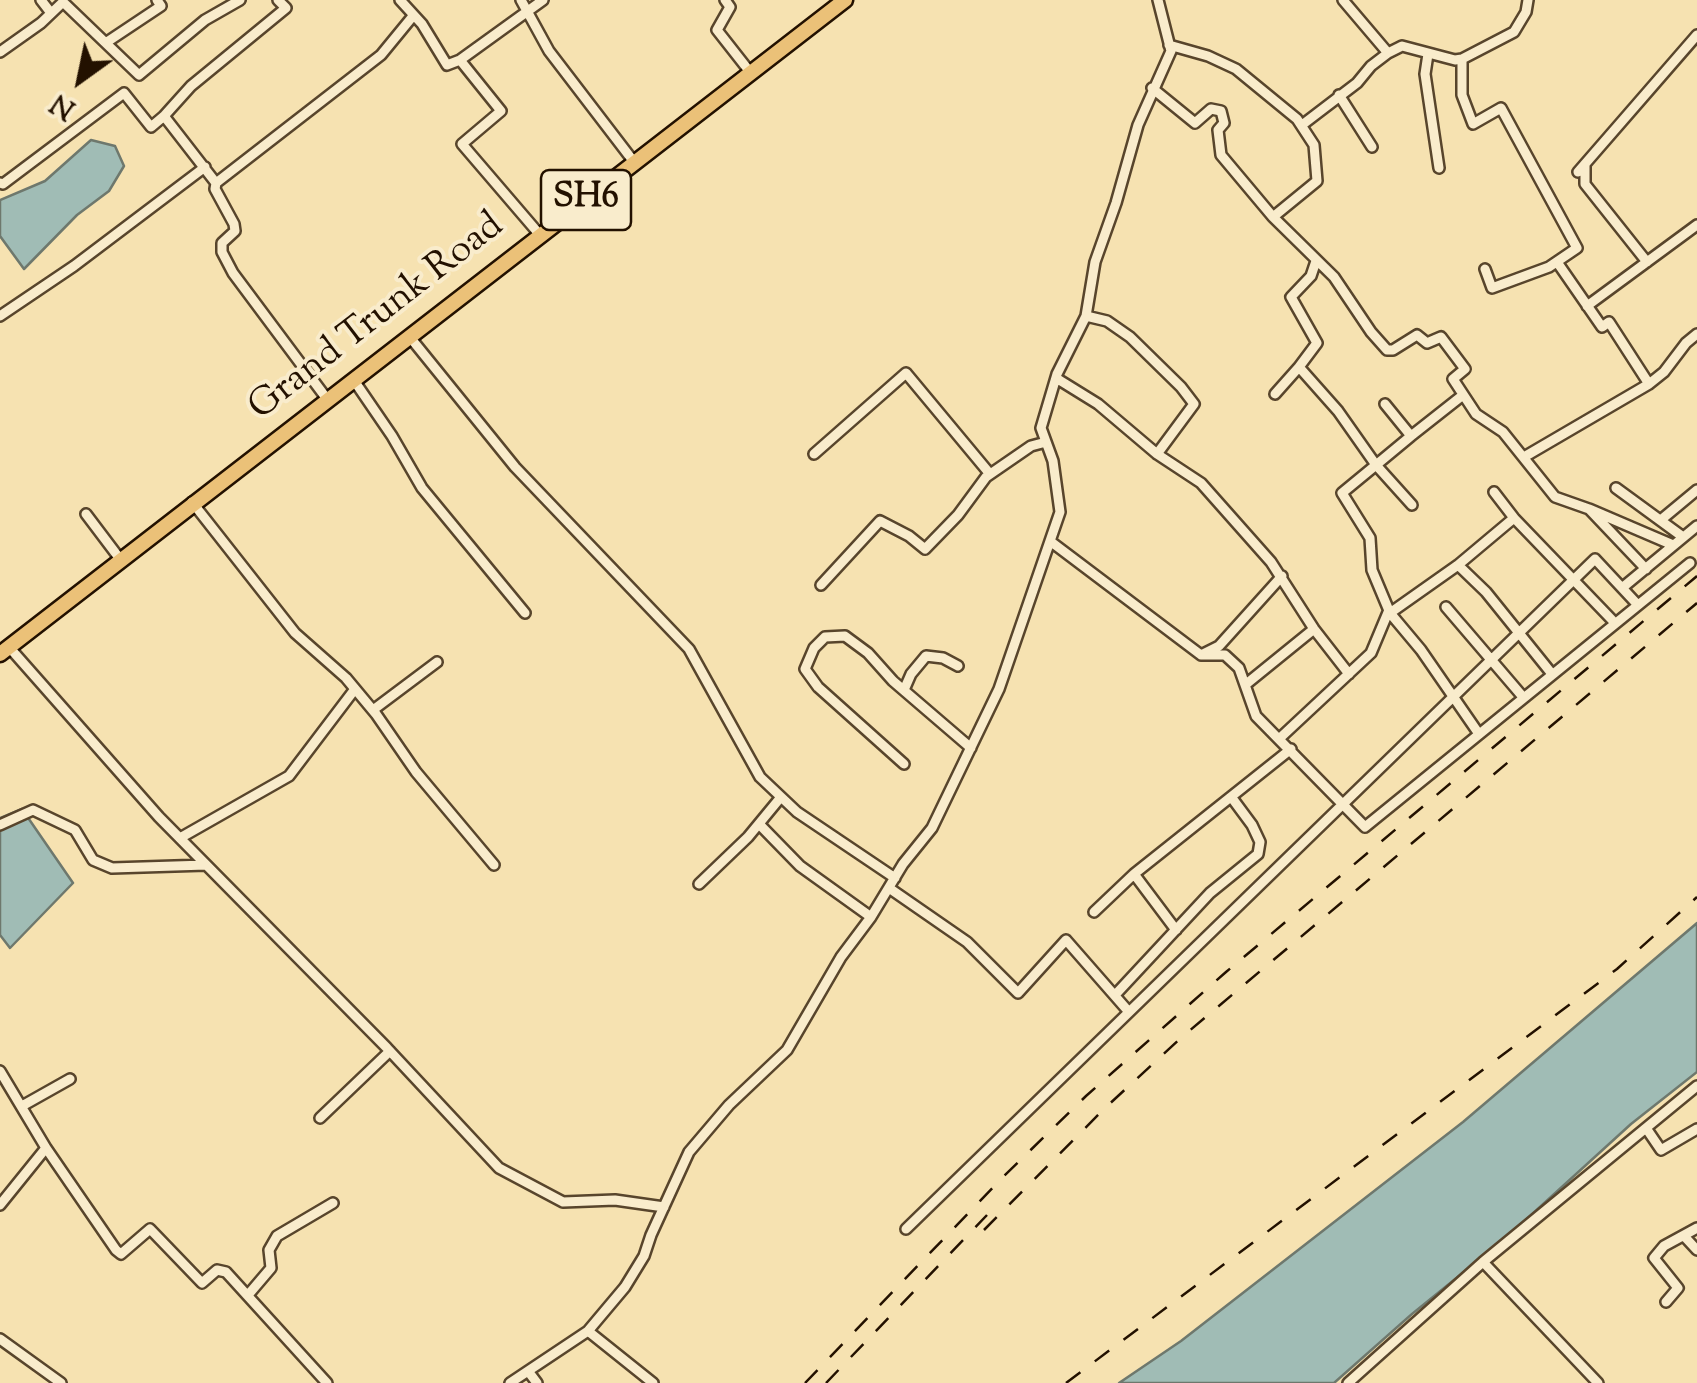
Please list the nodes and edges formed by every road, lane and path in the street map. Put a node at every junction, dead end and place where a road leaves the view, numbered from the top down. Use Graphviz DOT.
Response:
graph roads {
  1 [pos="40,0"];
  2 [pos="157,0"];
  3 [pos="240,0"];
  4 [pos="278,0"];
  5 [pos="400,0"];
  6 [pos="521,0"];
  7 [pos="542,0"];
  8 [pos="725,0"];
  9 [pos="844,0"];
  10 [pos="1158,0"];
  11 [pos="1342,0"];
  12 [pos="1528,0"];
  13 [pos="526,11"];
  14 [pos="51,13"];
  15 [pos="413,16"];
  16 [pos="1697,35"];
  17 [pos="107,42"];
  18 [pos="1169,46"];
  19 [pos="0,52"];
  20 [pos="1388,53"];
  21 [pos="1428,54"];
  22 [pos="1462,59"];
  23 [pos="460,60"];
  24 [pos="750,72"];
  25 [pos="1152,88"];
  26 [pos="1339,95"];
  27 [pos="164,116"];
  28 [pos="1302,125"];
  29 [pos="1372,147"];
  30 [pos="634,162"];
  31 [pos="204,167"];
  32 [pos="1439,168"];
  33 [pos="216,182"];
  34 [pos="0,183"];
  35 [pos="1273,217"];
  36 [pos="1697,225"];
  37 [pos="540,236"];
  38 [pos="1316,261"];
  39 [pos="1556,262"];
  40 [pos="1648,262"];
  41 [pos="1484,269"];
  42 [pos="1587,306"];
  43 [pos="0,316"];
  44 [pos="1086,316"];
  45 [pos="1697,334"];
  46 [pos="410,336"];
  47 [pos="1299,367"];
  48 [pos="1056,378"];
  49 [pos="353,379"];
  50 [pos="1648,384"];
  51 [pos="1275,394"];
  52 [pos="1463,395"];
  53 [pos="327,399"];
  54 [pos="1385,404"];
  55 [pos="1411,436"];
  56 [pos="1046,442"];
  57 [pos="814,454"];
  58 [pos="1157,454"];
  59 [pos="1524,458"];
  60 [pos="1376,465"];
  61 [pos="990,474"];
  62 [pos="1616,488"];
  63 [pos="1697,490"];
  64 [pos="1494,492"];
  65 [pos="192,502"];
  66 [pos="1412,505"];
  67 [pos="1589,509"];
  68 [pos="86,514"];
  69 [pos="1514,518"];
  70 [pos="1662,519"];
  71 [pos="1697,526"];
  72 [pos="1684,537"];
  73 [pos="1050,541"];
  74 [pos="1673,545"];
  75 [pos="120,559"];
  76 [pos="1690,563"];
  77 [pos="1458,564"];
  78 [pos="1645,570"];
  79 [pos="1282,576"];
  80 [pos="1573,580"];
  81 [pos="821,584"];
  82 [pos="1659,587"];
  83 [pos="1622,588"];
  84 [pos="1637,604"];
  85 [pos="1446,607"];
  86 [pos="1389,611"];
  87 [pos="524,613"];
  88 [pos="1616,623"];
  89 [pos="1314,630"];
  90 [pos="1520,633"];
  91 [pos="4,650"];
  92 [pos="1201,655"];
  93 [pos="1492,660"];
  94 [pos="438,662"];
  95 [pos="958,666"];
  96 [pos="1349,674"];
  97 [pos="1552,674"];
  98 [pos="1245,685"];
  99 [pos="355,689"];
  100 [pos="904,690"];
  101 [pos="1454,697"];
  102 [pos="1523,698"];
  103 [pos="373,710"];
  104 [pos="1478,734"];
  105 [pos="1280,738"];
  106 [pos="971,748"];
  107 [pos="1291,749"];
  108 [pos="904,764"];
  109 [pos="781,798"];
  110 [pos="1232,798"];
  111 [pos="1344,804"];
  112 [pos="760,825"];
  113 [pos="0,826"];
  114 [pos="180,838"];
  115 [pos="494,864"];
  116 [pos="206,865"];
  117 [pos="1134,874"];
  118 [pos="895,878"];
  119 [pos="699,884"];
  120 [pos="889,888"];
  121 [pos="1094,912"];
  122 [pos="871,917"];
  123 [pos="1176,930"];
  124 [pos="1115,996"];
  125 [pos="1130,1012"];
  126 [pos="390,1052"];
  127 [pos="0,1072"];
  128 [pos="70,1079"];
  129 [pos="1697,1086"];
  130 [pos="22,1106"];
  131 [pos="320,1118"];
  132 [pos="1646,1128"];
  133 [pos="1697,1129"];
  134 [pos="46,1148"];
  135 [pos="334,1203"];
  136 [pos="0,1206"];
  137 [pos="664,1207"];
  138 [pos="906,1228"];
  139 [pos="1697,1228"];
  140 [pos="1684,1236"];
  141 [pos="1697,1250"];
  142 [pos="1483,1262"];
  143 [pos="248,1295"];
  144 [pos="1666,1302"];
  145 [pos="588,1330"];
  146 [pos="0,1339"];
  147 [pos="528,1371"];
  148 [pos="61,1383"];
  149 [pos="327,1383"];
  150 [pos="510,1383"];
  151 [pos="537,1383"];
  152 [pos="653,1383"];
  153 [pos="1348,1383"];
  154 [pos="1598,1383"];
  1 -- 14 [label="street"];
  2 -- 17 [label="street"];
  3 -- 17 [label="street"];
  4 -- 27 [label="street"];
  5 -- 15 [label="street"];
  6 -- 13 [label="street"];
  7 -- 13 [label="street"];
  8 -- 24 [label="street"];
  9 -- 24 [label="main road, Grand Trunk Road / SH6"];
  10 -- 18 [label="street"];
  11 -- 20 [label="street"];
  12 -- 22 [label="street"];
  13 -- 23 [label="street"];
  13 -- 30 [label="street"];
  14 -- 17 [label="street"];
  14 -- 19 [label="street"];
  15 -- 23 [label="street"];
  15 -- 33 [label="street"];
  16 -- 40 [label="street"];
  18 -- 25 [label="street"];
  18 -- 28 [label="street"];
  20 -- 21 [label="street"];
  20 -- 26 [label="street"];
  21 -- 22 [label="street"];
  21 -- 32 [label="street"];
  22 -- 39 [label="street"];
  23 -- 37 [label="street"];
  24 -- 30 [label="main road, Grand Trunk Road / SH6"];
  25 -- 35 [label="street"];
  25 -- 44 [label="street"];
  26 -- 28 [label="street"];
  26 -- 29 [label="street"];
  27 -- 31 [label="street"];
  27 -- 34 [label="street"];
  28 -- 35 [label="street"];
  30 -- 37 [label="main road, Grand Trunk Road / SH6"];
  31 -- 33 [label="street"];
  31 -- 43 [label="street"];
  33 -- 53 [label="street"];
  35 -- 38 [label="street"];
  36 -- 40 [label="street"];
  37 -- 46 [label="main road, Grand Trunk Road / SH6"];
  38 -- 47 [label="street"];
  38 -- 52 [label="street"];
  39 -- 41 [label="street"];
  39 -- 42 [label="street"];
  40 -- 42 [label="street"];
  42 -- 50 [label="street"];
  44 -- 48 [label="street"];
  44 -- 58 [label="street"];
  45 -- 50 [label="street"];
  46 -- 49 [label="main road, Grand Trunk Road / SH6"];
  46 -- 109 [label="street"];
  47 -- 51 [label="street"];
  47 -- 60 [label="street"];
  48 -- 56 [label="street"];
  48 -- 58 [label="street"];
  49 -- 53 [label="main road, Grand Trunk Road / SH6"];
  49 -- 87 [label="street"];
  50 -- 59 [label="street"];
  52 -- 55 [label="street"];
  52 -- 59 [label="street"];
  53 -- 65 [label="main road, Grand Trunk Road / SH6"];
  54 -- 55 [label="street"];
  55 -- 60 [label="street"];
  56 -- 61 [label="street"];
  56 -- 73 [label="street"];
  57 -- 61 [label="street"];
  58 -- 79 [label="street"];
  59 -- 67 [label="street"];
  60 -- 66 [label="street"];
  60 -- 86 [label="street"];
  61 -- 81 [label="street"];
  62 -- 70 [label="street"];
  63 -- 70 [label="street"];
  64 -- 69 [label="street"];
  65 -- 75 [label="main road, Grand Trunk Road / SH6"];
  65 -- 99 [label="street"];
  67 -- 74 [label="street"];
  67 -- 78 [label="street"];
  68 -- 75 [label="street"];
  69 -- 77 [label="street"];
  69 -- 80 [label="street"];
  70 -- 72 [label="street"];
  71 -- 72 [label="street"];
  72 -- 74 [label="street"];
  73 -- 92 [label="street"];
  73 -- 106 [label="street"];
  74 -- 78 [label="street"];
  75 -- 91 [label="main road, Grand Trunk Road / SH6"];
  76 -- 82 [label="street"];
  77 -- 86 [label="street"];
  77 -- 90 [label="street"];
  78 -- 82 [label="street"];
  78 -- 83 [label="street"];
  79 -- 89 [label="street"];
  79 -- 92 [label="street"];
  80 -- 83 [label="street"];
  80 -- 88 [label="street"];
  80 -- 90 [label="street"];
  82 -- 84 [label="street"];
  83 -- 84 [label="street"];
  84 -- 88 [label="street"];
  85 -- 93 [label="street"];
  86 -- 96 [label="street"];
  86 -- 101 [label="street"];
  88 -- 97 [label="street"];
  89 -- 96 [label="street"];
  89 -- 98 [label="street"];
  90 -- 93 [label="street"];
  90 -- 97 [label="street"];
  91 -- 114 [label="street"];
  92 -- 98 [label="street"];
  93 -- 101 [label="street"];
  93 -- 102 [label="street"];
  94 -- 103 [label="street"];
  95 -- 100 [label="street"];
  96 -- 105 [label="street"];
  97 -- 102 [label="street"];
  98 -- 105 [label="street"];
  99 -- 103 [label="street"];
  99 -- 114 [label="street"];
  100 -- 106 [label="street"];
  100 -- 108 [label="street"];
  101 -- 104 [label="street"];
  101 -- 111 [label="street"];
  102 -- 104 [label="street"];
  103 -- 115 [label="street"];
  104 -- 111 [label="street"];
  105 -- 107 [label="street"];
  106 -- 118 [label="street"];
  107 -- 110 [label="street"];
  107 -- 111 [label="street"];
  109 -- 112 [label="street"];
  109 -- 118 [label="street"];
  110 -- 117 [label="street"];
  110 -- 123 [label="street"];
  111 -- 125 [label="street"];
  112 -- 119 [label="street"];
  112 -- 122 [label="street"];
  113 -- 116 [label="street"];
  114 -- 116 [label="street"];
  116 -- 126 [label="street"];
  117 -- 121 [label="street"];
  117 -- 123 [label="street"];
  118 -- 120 [label="street"];
  120 -- 122 [label="street"];
  120 -- 124 [label="street"];
  122 -- 137 [label="street"];
  123 -- 124 [label="street"];
  124 -- 125 [label="street"];
  125 -- 138 [label="street"];
  126 -- 131 [label="street"];
  126 -- 137 [label="street"];
  127 -- 130 [label="street"];
  128 -- 130 [label="street"];
  129 -- 132 [label="street"];
  130 -- 134 [label="street"];
  132 -- 133 [label="street"];
  132 -- 142 [label="street"];
  134 -- 136 [label="street"];
  134 -- 143 [label="street"];
  135 -- 143 [label="street"];
  137 -- 145 [label="street"];
  139 -- 140 [label="street"];
  140 -- 141 [label="street"];
  140 -- 144 [label="street"];
  142 -- 153 [label="street"];
  142 -- 154 [label="street"];
  143 -- 149 [label="street"];
  145 -- 147 [label="street"];
  145 -- 152 [label="street"];
  146 -- 148 [label="street"];
  147 -- 150 [label="street"];
  147 -- 151 [label="street"];
}
